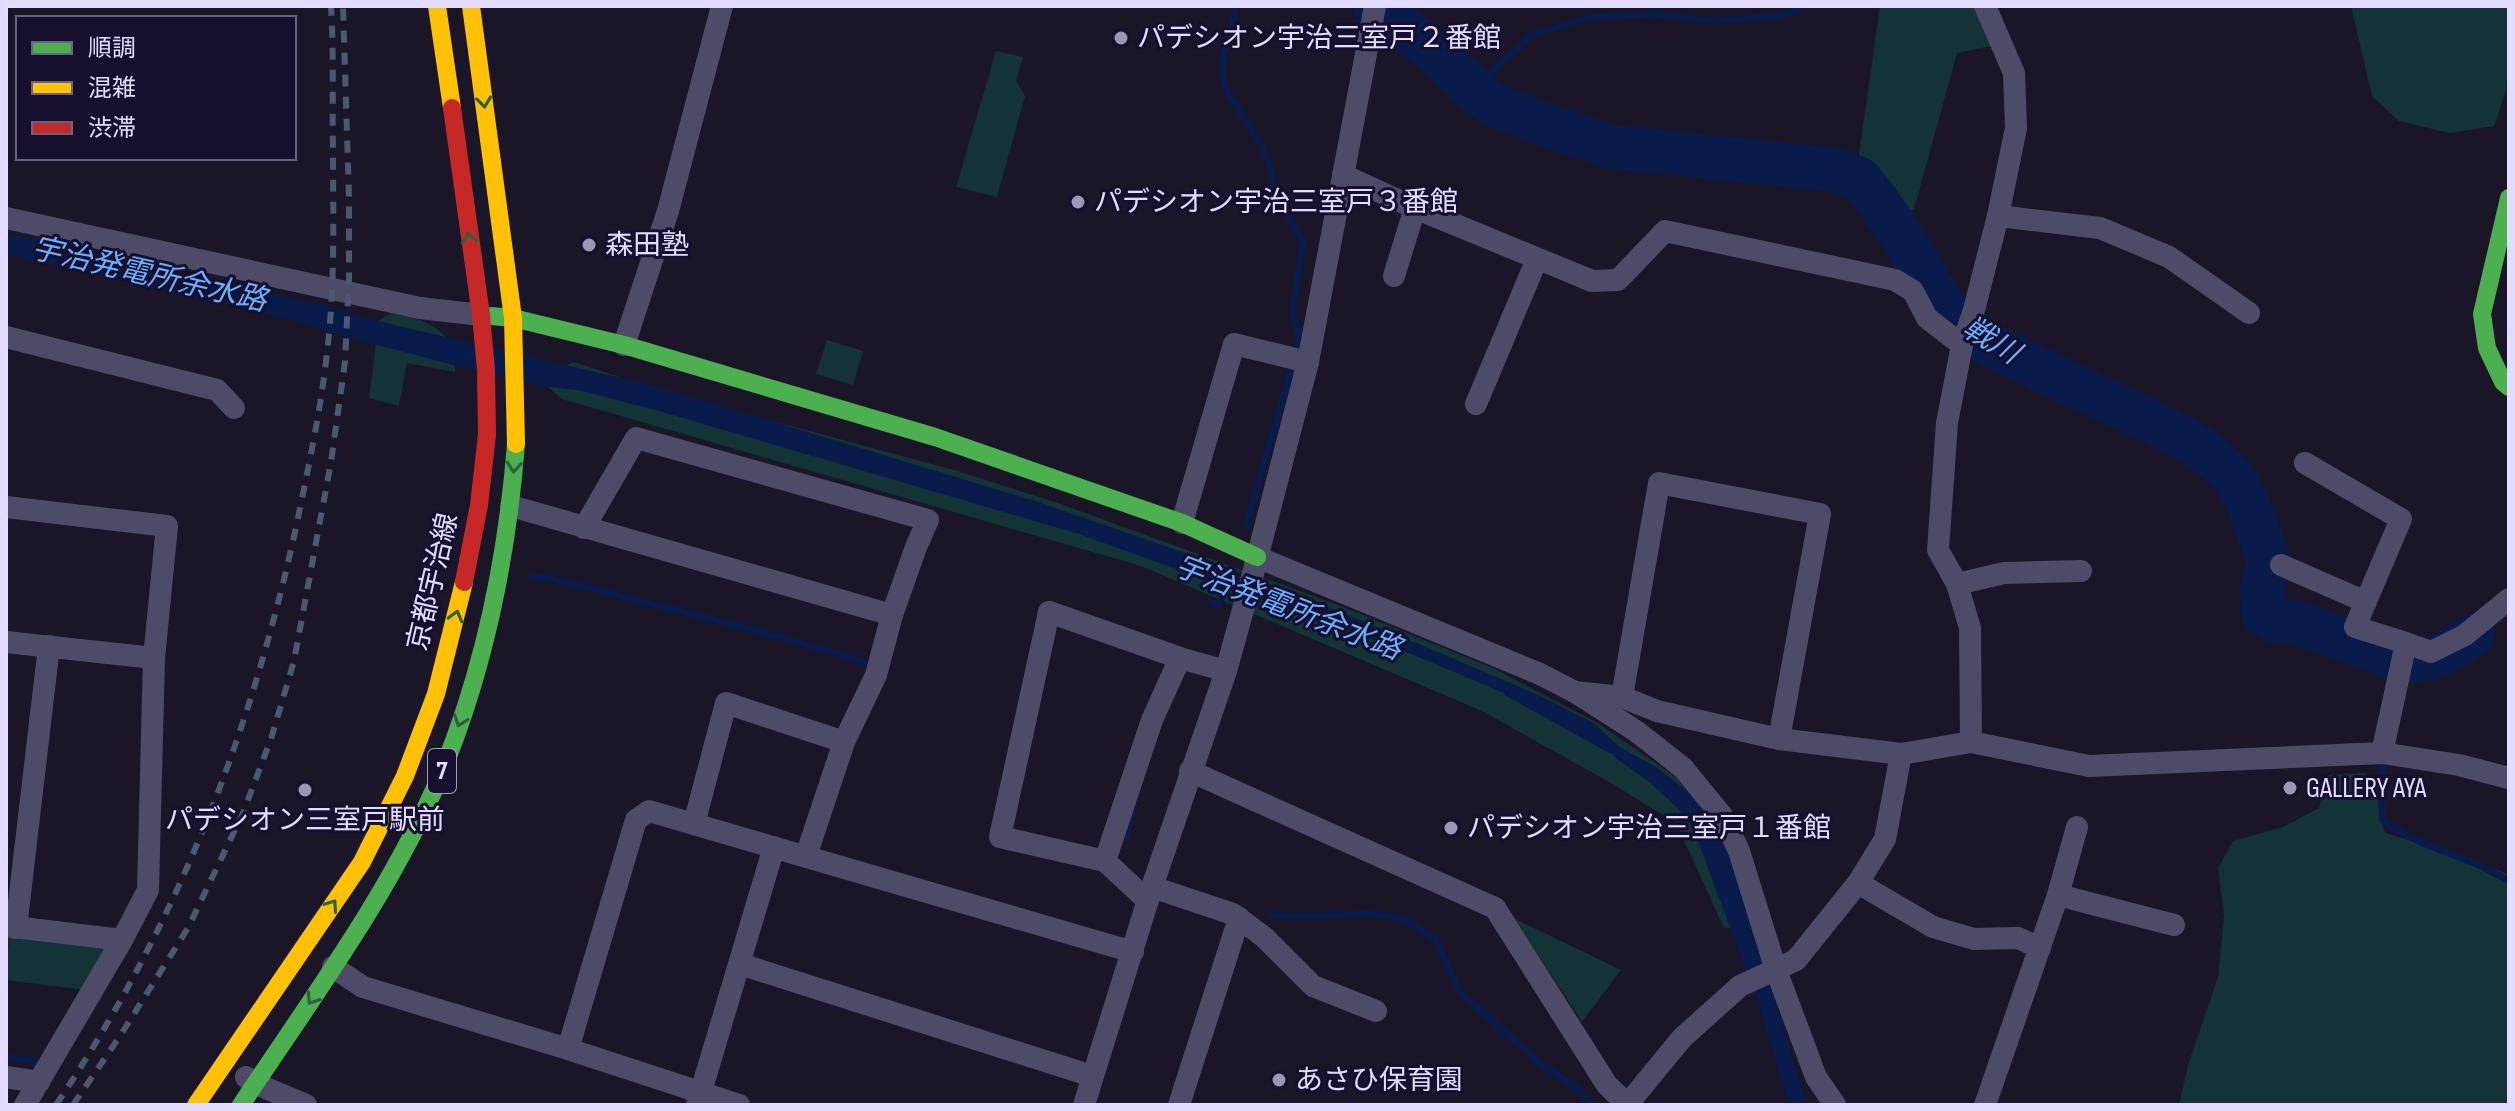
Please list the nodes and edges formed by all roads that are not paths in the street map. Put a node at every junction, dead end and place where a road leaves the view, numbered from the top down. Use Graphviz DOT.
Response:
graph roads {
  1 [pos="437,6"];
  2 [pos="471,6"];
  3 [pos="722,6"];
  4 [pos="1985,6"];
  5 [pos="1373,12"];
  6 [pos="1343,175"];
  7 [pos="2509,198"];
  8 [pos="1415,208"];
  9 [pos="1998,216"];
  10 [pos="6,218"];
  11 [pos="1537,259"];
  12 [pos="1394,276"];
  13 [pos="2249,313"];
  14 [pos="513,318"];
  15 [pos="482,323"];
  16 [pos="1966,334"];
  17 [pos="6,337"];
  18 [pos="624,345"];
  19 [pos="1299,360"];
  20 [pos="2509,387"];
  21 [pos="1476,404"];
  22 [pos="234,408"];
  23 [pos="2305,463"];
  24 [pos="511,506"];
  25 [pos="6,507"];
  26 [pos="1182,523"];
  27 [pos="584,528"];
  28 [pos="1256,563"];
  29 [pos="2281,565"];
  30 [pos="2081,571"];
  31 [pos="1957,584"];
  32 [pos="2509,599"];
  33 [pos="2366,602"];
  34 [pos="892,615"];
  35 [pos="6,642"];
  36 [pos="49,646"];
  37 [pos="2404,654"];
  38 [pos="154,658"];
  39 [pos="1180,658"];
  40 [pos="1226,671"];
  41 [pos="1575,692"];
  42 [pos="1622,697"];
  43 [pos="1779,739"];
  44 [pos="844,742"];
  45 [pos="1971,742"];
  46 [pos="2382,753"];
  47 [pos="1901,754"];
  48 [pos="1190,771"];
  49 [pos="2509,778"];
  50 [pos="694,824"];
  51 [pos="2077,827"];
  52 [pos="774,847"];
  53 [pos="806,856"];
  54 [pos="1105,861"];
  55 [pos="1858,883"];
  56 [pos="1150,894"];
  57 [pos="2058,895"];
  58 [pos="1239,918"];
  59 [pos="2174,925"];
  60 [pos="11,927"];
  61 [pos="122,940"];
  62 [pos="2040,948"];
  63 [pos="1133,952"];
  64 [pos="740,964"];
  65 [pos="333,967"];
  66 [pos="1776,970"];
  67 [pos="1376,1011"];
  68 [pos="568,1049"];
  69 [pos="226,1062"];
  70 [pos="1092,1076"];
  71 [pos="6,1077"];
  72 [pos="39,1082"];
  73 [pos="256,1084"];
  74 [pos="698,1099"];
  75 [pos="25,1105"];
  76 [pos="196,1105"];
  77 [pos="241,1105"];
  78 [pos="306,1105"];
  79 [pos="739,1105"];
  80 [pos="1084,1105"];
  81 [pos="1179,1105"];
  82 [pos="1628,1105"];
  83 [pos="1835,1105"];
  84 [pos="1985,1105"];
  15 -- 1 [label="main road, 京都宇治線 / 7, one-way"];
  2 -- 14 [label="main road, 7, one-way"];
  3 -- 18 [label="street"];
  4 -- 9 [label="street"];
  5 -- 6 [label="street"];
  6 -- 8 [label="street"];
  6 -- 19 [label="street"];
  7 -- 20 [label="main road"];
  8 -- 11 [label="street"];
  8 -- 12 [label="street"];
  9 -- 13 [label="street"];
  9 -- 16 [label="street"];
  10 -- 15 [label="street"];
  11 -- 16 [label="street"];
  11 -- 21 [label="street"];
  14 -- 15 [label="main road"];
  14 -- 18 [label="main road"];
  14 -- 24 [label="main road, 7, one-way"];
  69 -- 15 [label="main road, 京都宇治線 / 7, one-way"];
  16 -- 31 [label="street"];
  17 -- 22 [label="street"];
  18 -- 26 [label="main road"];
  19 -- 26 [label="street"];
  19 -- 28 [label="street"];
  23 -- 33 [label="street"];
  24 -- 27 [label="street"];
  24 -- 65 [label="main road, 7, one-way"];
  25 -- 38 [label="street"];
  26 -- 28 [label="main road"];
  27 -- 34 [label="street"];
  27 -- 34 [label="street"];
  28 -- 40 [label="street"];
  28 -- 41 [label="street"];
  29 -- 33 [label="street"];
  30 -- 31 [label="street"];
  31 -- 45 [label="street"];
  32 -- 37 [label="street"];
  33 -- 37 [label="street"];
  34 -- 44 [label="street"];
  35 -- 36 [label="street"];
  36 -- 38 [label="street"];
  36 -- 60 [label="street"];
  37 -- 46 [label="street"];
  38 -- 61 [label="street"];
  39 -- 40 [label="street"];
  39 -- 54 [label="street"];
  39 -- 54 [label="street"];
  40 -- 48 [label="street"];
  41 -- 42 [label="street"];
  41 -- 66 [label="street"];
  42 -- 43 [label="street"];
  42 -- 43 [label="street"];
  43 -- 47 [label="street"];
  44 -- 50 [label="street"];
  44 -- 53 [label="street"];
  45 -- 46 [label="street"];
  45 -- 47 [label="street"];
  46 -- 49 [label="street"];
  47 -- 55 [label="street"];
  48 -- 56 [label="street"];
  48 -- 82 [label="street"];
  50 -- 52 [label="street"];
  50 -- 68 [label="street"];
  51 -- 57 [label="street"];
  52 -- 53 [label="street"];
  52 -- 64 [label="street"];
  53 -- 63 [label="street"];
  54 -- 56 [label="street"];
  55 -- 62 [label="street"];
  55 -- 66 [label="street"];
  56 -- 58 [label="street"];
  56 -- 63 [label="street"];
  57 -- 59 [label="street"];
  57 -- 62 [label="street"];
  58 -- 67 [label="street"];
  58 -- 81 [label="street"];
  60 -- 61 [label="street"];
  61 -- 72 [label="street"];
  62 -- 84 [label="street"];
  63 -- 70 [label="street"];
  64 -- 70 [label="street"];
  64 -- 74 [label="street"];
  65 -- 68 [label="street"];
  65 -- 73 [label="main road, 7, one-way"];
  66 -- 82 [label="street"];
  66 -- 83 [label="street"];
  68 -- 74 [label="street"];
  69 -- 73 [label="street"];
  69 -- 76 [label="main road, 京都宇治線 / 7"];
  70 -- 80 [label="street"];
  71 -- 72 [label="street"];
  72 -- 75 [label="street"];
  73 -- 77 [label="main road, 7"];
  73 -- 78 [label="street"];
  74 -- 79 [label="street"];
}
